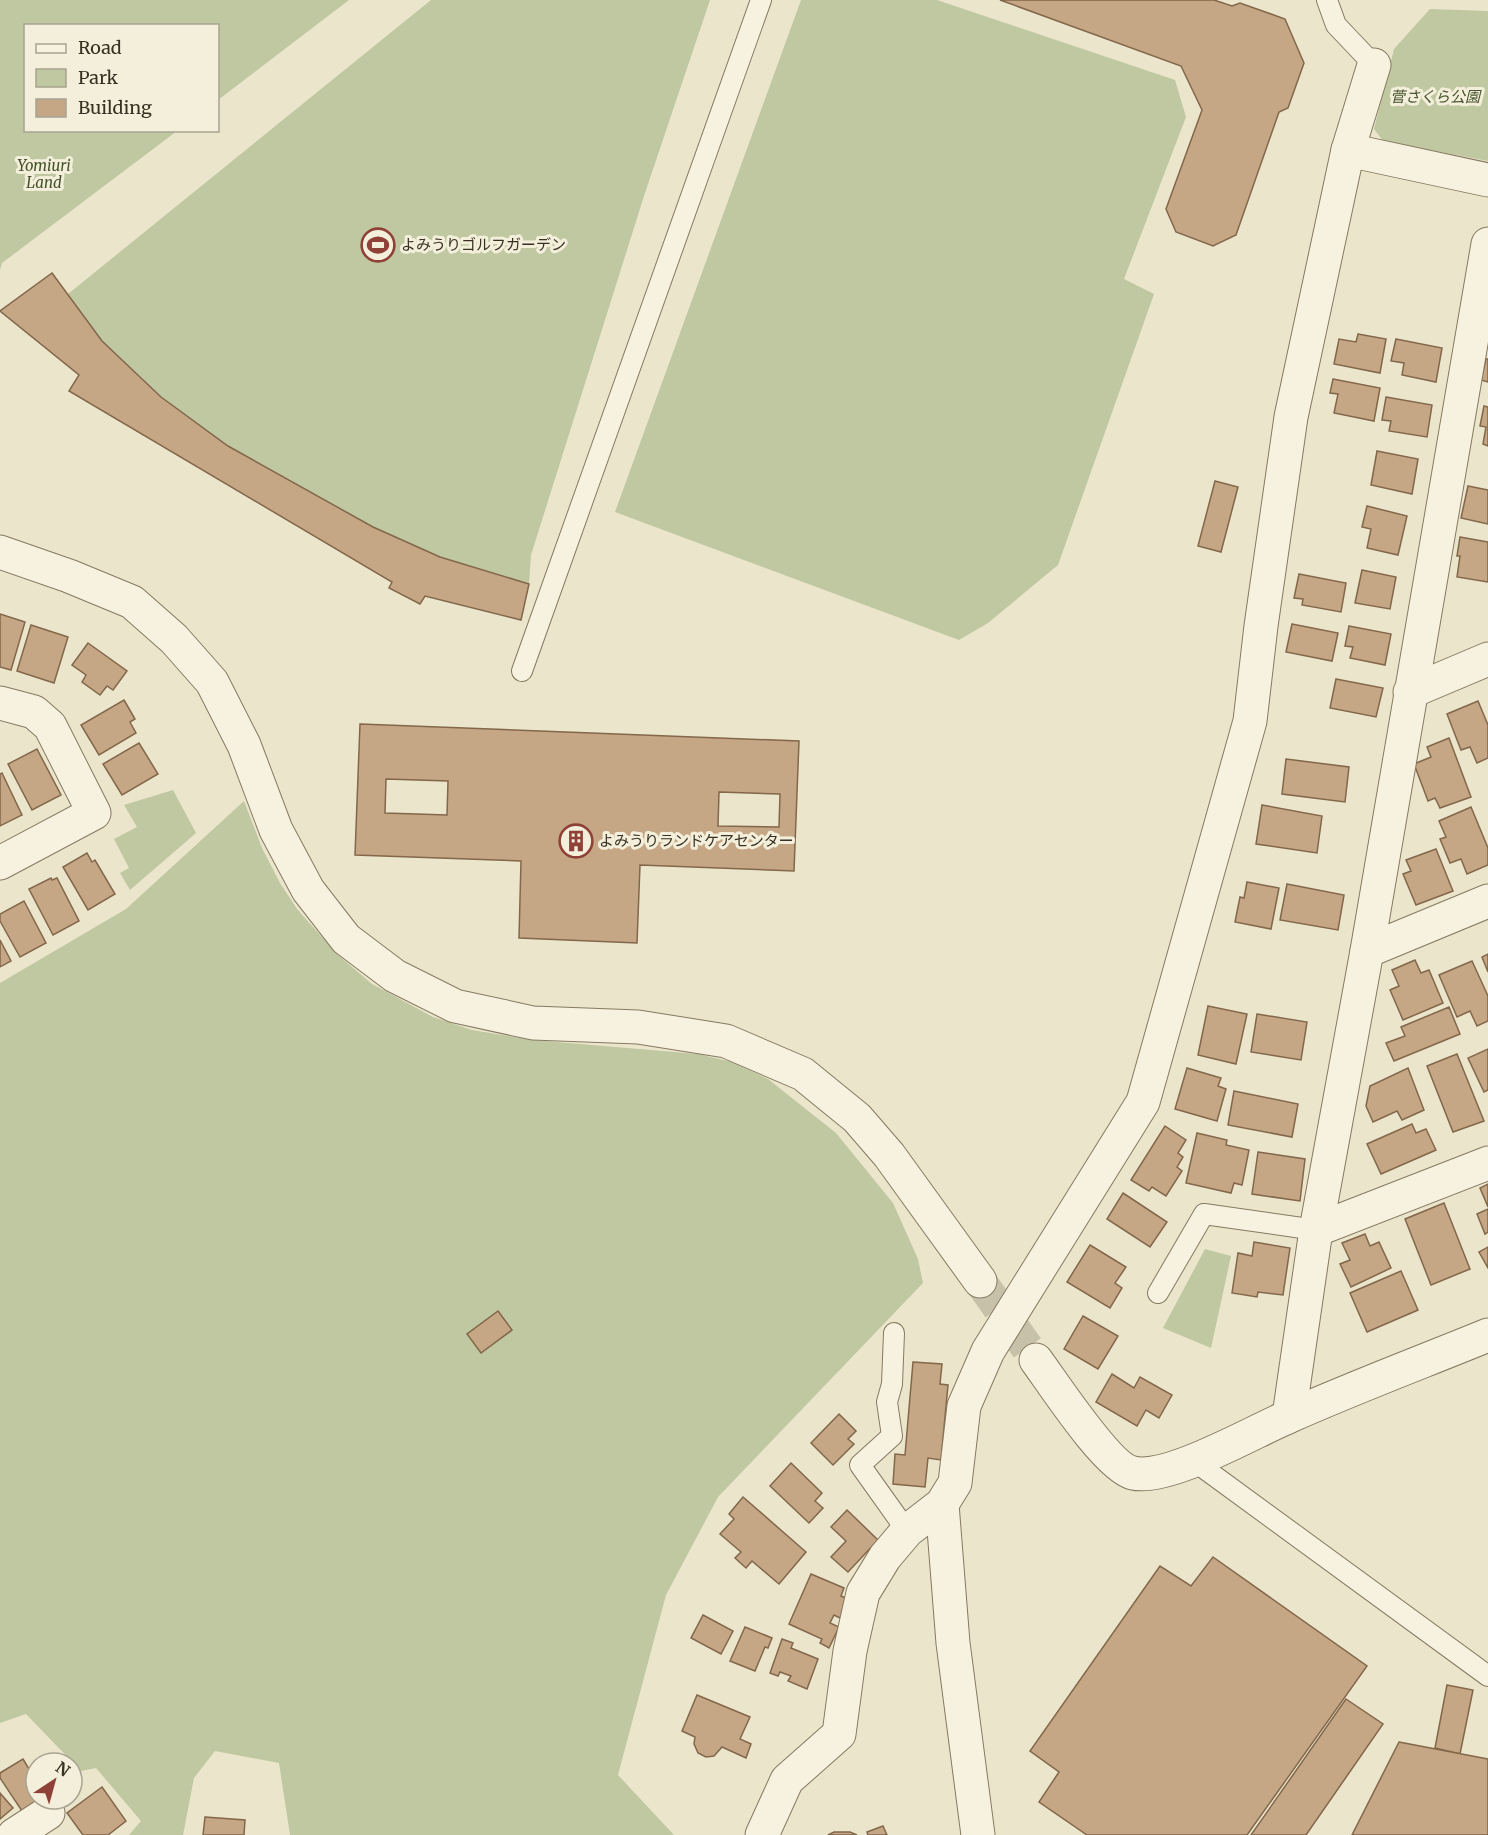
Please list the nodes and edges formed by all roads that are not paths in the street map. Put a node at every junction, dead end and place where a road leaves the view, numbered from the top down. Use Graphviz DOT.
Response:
graph roads {
  1 [pos="761,0"];
  2 [pos="1327,0"];
  3 [pos="1374,65"];
  4 [pos="1348,150"];
  5 [pos="1488,180"];
  6 [pos="1488,244"];
  7 [pos="0,552"];
  8 [pos="1488,659"];
  9 [pos="522,671"];
  10 [pos="1410,692"];
  11 [pos="0,703"];
  12 [pos="0,863"];
  13 [pos="1488,901"];
  14 [pos="1366,951"];
  15 [pos="1488,1163"];
  16 [pos="1316,1230"];
  17 [pos="980,1281"];
  18 [pos="1158,1293"];
  19 [pos="894,1334"];
  20 [pos="1488,1335"];
  21 [pos="1036,1360"];
  22 [pos="1289,1416"];
  23 [pos="1194,1461"];
  24 [pos="942,1504"];
  25 [pos="908,1531"];
  26 [pos="1488,1676"];
  27 [pos="48,1813"];
  28 [pos="14,1835"];
  29 [pos="762,1835"];
  30 [pos="978,1835"];
  1 -- 9 [label="lane"];
  2 -- 3 [label="lane"];
  3 -- 4 [label="street"];
  4 -- 5 [label="street"];
  4 -- 24 [label="street"];
  6 -- 10 [label="street"];
  7 -- 17 [label="street"];
  8 -- 10 [label="street"];
  10 -- 14 [label="street"];
  11 -- 12 [label="street"];
  13 -- 14 [label="street"];
  14 -- 16 [label="street"];
  15 -- 16 [label="street"];
  16 -- 18 [label="lane"];
  16 -- 22 [label="street"];
  19 -- 25 [label="lane"];
  20 -- 22 [label="street"];
  21 -- 23 [label="street"];
  22 -- 23 [label="street"];
  23 -- 26 [label="lane"];
  24 -- 25 [label="street"];
  24 -- 30 [label="street"];
  25 -- 29 [label="street"];
  27 -- 28 [label="street"];
}
